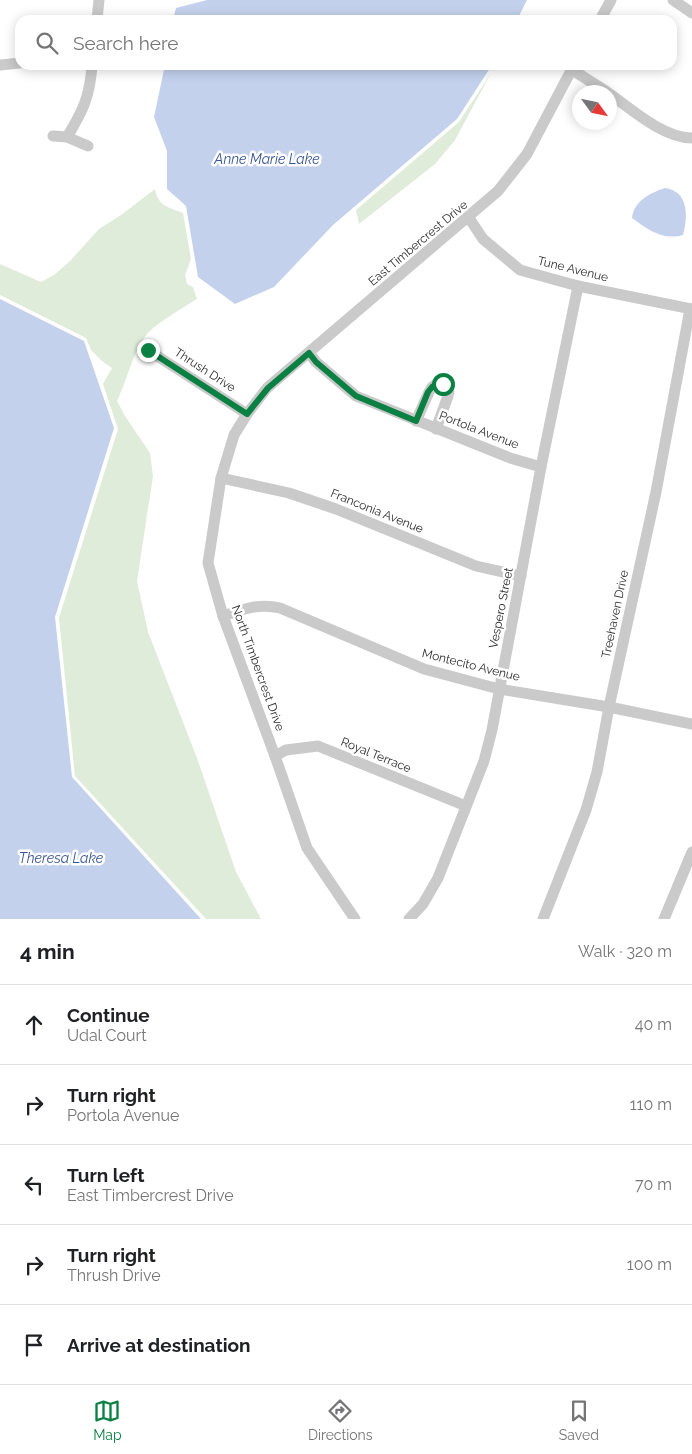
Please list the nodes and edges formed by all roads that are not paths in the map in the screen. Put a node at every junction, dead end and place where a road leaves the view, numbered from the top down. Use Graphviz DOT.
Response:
graph roads {
  1 [pos="99,0"];
  2 [pos="611,0"];
  3 [pos="672,0"];
  4 [pos="692,12"];
  5 [pos="98,15"];
  6 [pos="603,15"];
  7 [pos="15,64"];
  8 [pos="0,65"];
  9 [pos="92,70"];
  10 [pos="571,70"];
  11 [pos="577,70"];
  12 [pos="597,85"];
  13 [pos="617,99"];
  14 [pos="53,136"];
  15 [pos="68,137"];
  16 [pos="692,138"];
  17 [pos="88,146"];
  18 [pos="469,218"];
  19 [pos="578,286"];
  20 [pos="691,309"];
  21 [pos="148,350"];
  22 [pos="309,353"];
  23 [pos="247,414"];
  24 [pos="416,421"];
  25 [pos="436,428"];
  26 [pos="541,467"];
  27 [pos="221,478"];
  28 [pos="521,576"];
  29 [pos="223,616"];
  30 [pos="499,689"];
  31 [pos="609,707"];
  32 [pos="692,724"];
  33 [pos="275,756"];
  34 [pos="466,806"];
  35 [pos="692,852"];
  36 [pos="356,919"];
  37 [pos="409,919"];
  38 [pos="543,919"];
  39 [pos="664,919"];
  1 -- 5 [label="street"];
  2 -- 6 [label="street"];
  3 -- 4 [label="street"];
  7 -- 8 [label="street"];
  9 -- 15 [label="street"];
  10 -- 18 [label="street, East Timbercrest Drive"];
  11 -- 12 [label="street"];
  13 -- 16 [label="street"];
  14 -- 15 [label="street"];
  15 -- 17 [label="street"];
  18 -- 19 [label="street, Tune Avenue"];
  18 -- 22 [label="street, East Timbercrest Drive"];
  19 -- 20 [label="street, Tune Avenue"];
  19 -- 26 [label="street, Vespero Street"];
  20 -- 31 [label="street, Treehaven Drive"];
  21 -- 23 [label="street, Thrush Drive"];
  22 -- 23 [label="street, East Timbercrest Drive"];
  22 -- 24 [label="street, Portola Avenue"];
  23 -- 27 [label="street, North Timbercrest Drive"];
  24 -- 25 [label="street, Portola Avenue"];
  24 -- 25 [label="street"];
  25 -- 26 [label="street, Portola Avenue"];
  26 -- 28 [label="street, Vespero Street"];
  27 -- 28 [label="street, Franconia Avenue"];
  27 -- 29 [label="street, North Timbercrest Drive"];
  28 -- 30 [label="street, Vespero Street"];
  29 -- 30 [label="street, Montecito Avenue"];
  29 -- 33 [label="street, North Timbercrest Drive"];
  30 -- 31 [label="street, Montecito Avenue"];
  30 -- 34 [label="street, Vespero Street"];
  31 -- 32 [label="street, Montecito Avenue"];
  31 -- 38 [label="street, Treehaven Drive"];
  33 -- 34 [label="street, Royal Terrace"];
  33 -- 36 [label="street, North Timbercrest Drive"];
  34 -- 37 [label="street, Vespero Street"];
  35 -- 39 [label="street"];
}
